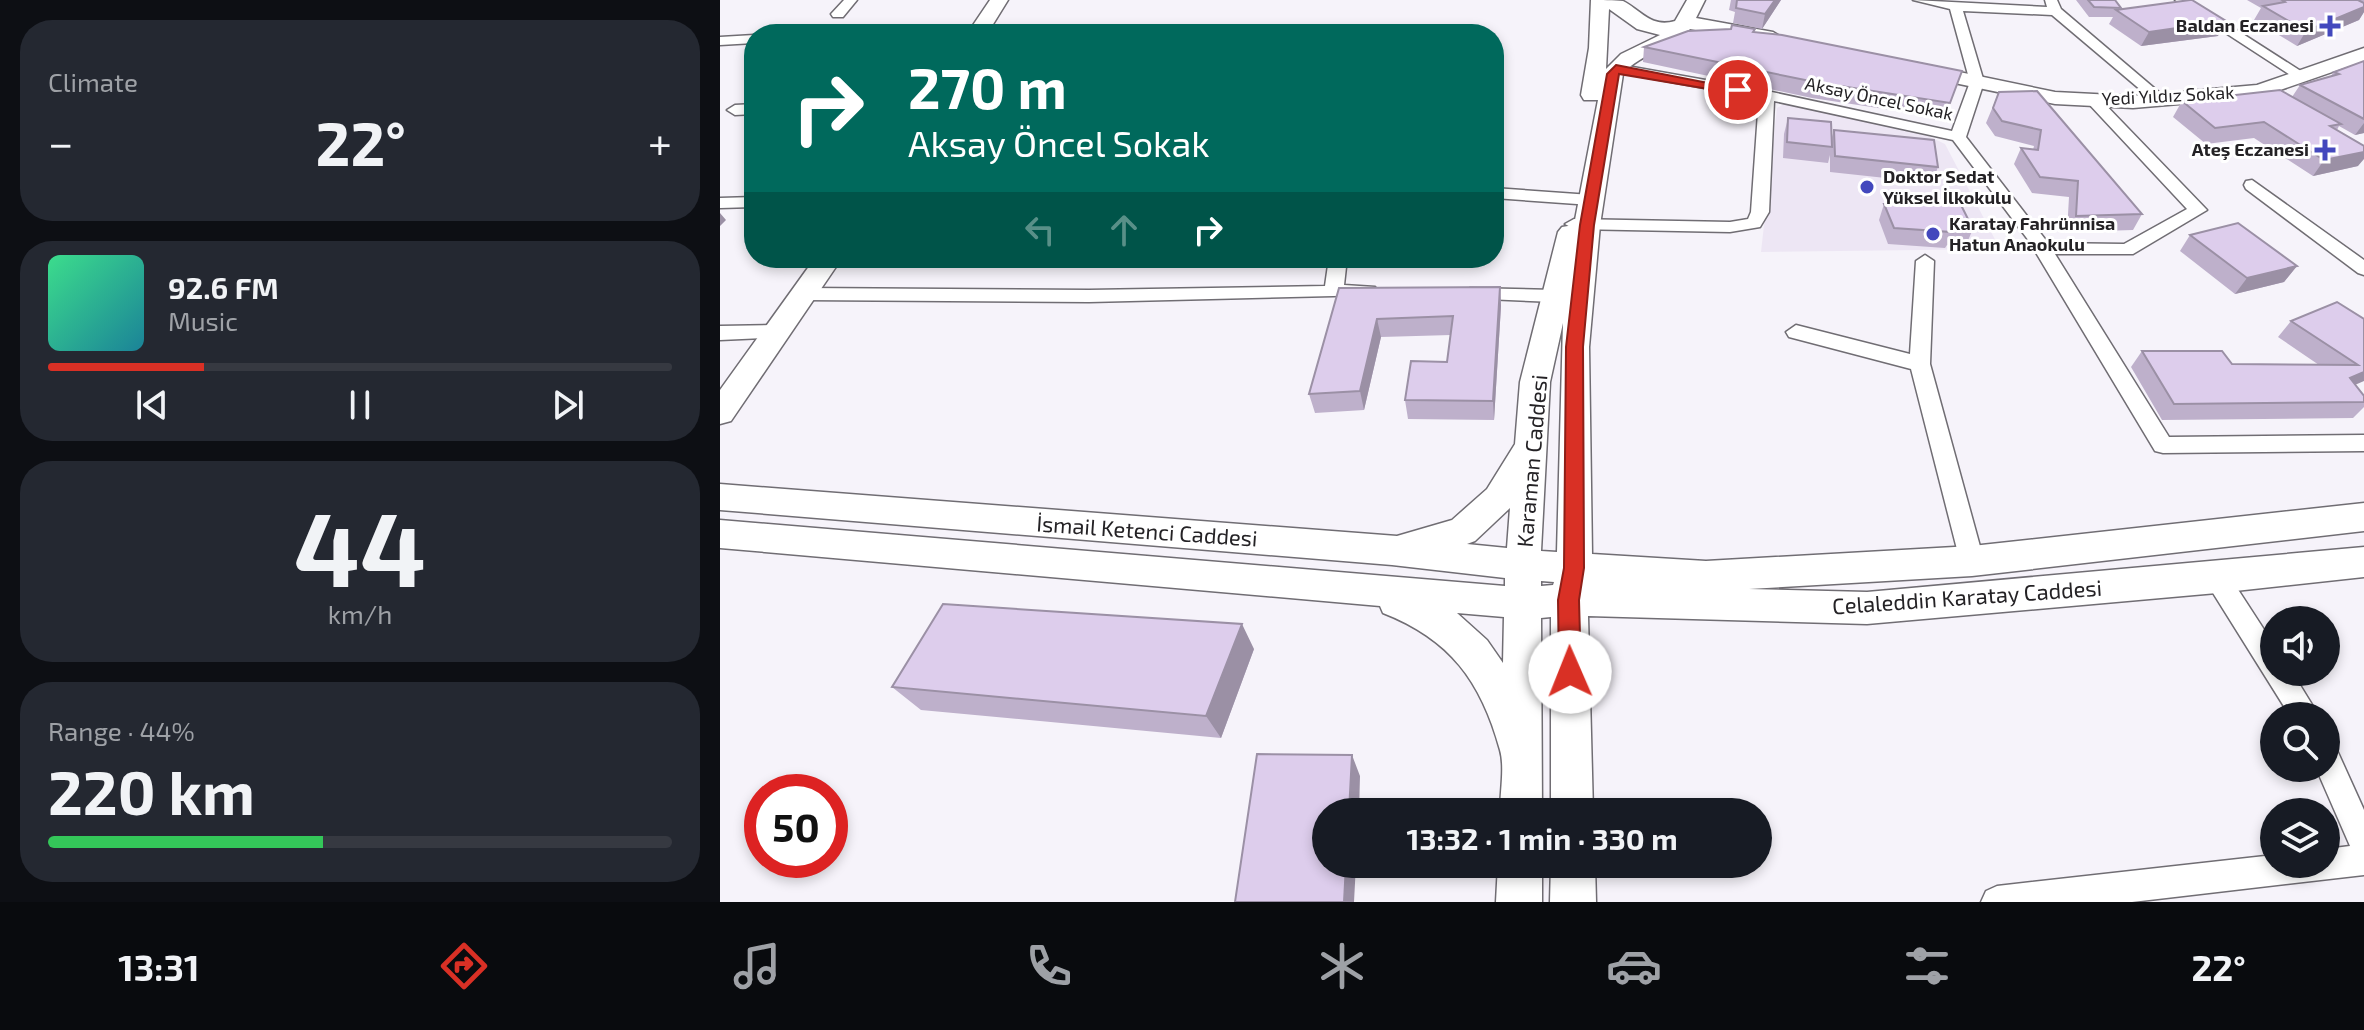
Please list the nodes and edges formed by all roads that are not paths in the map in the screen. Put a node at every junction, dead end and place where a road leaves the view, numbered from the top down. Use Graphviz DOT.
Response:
graph roads {
  1 [pos="851,0"];
  2 [pos="999,0"];
  3 [pos="1600,0"];
  4 [pos="1611,0"];
  5 [pos="1696,0"];
  6 [pos="1919,0"];
  7 [pos="2181,0"];
  8 [pos="1955,5"];
  9 [pos="2053,6"];
  10 [pos="838,14"];
  11 [pos="1677,16"];
  12 [pos="1640,21"];
  13 [pos="983,24"];
  14 [pos="744,40"];
  15 [pos="720,41"];
  16 [pos="1794,42"];
  17 [pos="2364,54"];
  18 [pos="1901,65"];
  19 [pos="1606,68"];
  20 [pos="2303,77"];
  21 [pos="1977,82"];
  22 [pos="1767,95"];
  23 [pos="2160,99"];
  24 [pos="2093,100"];
  25 [pos="735,110"];
  26 [pos="744,110"];
  27 [pos="1958,137"];
  28 [pos="2252,185"];
  29 [pos="1504,195"];
  30 [pos="744,202"];
  31 [pos="720,203"];
  32 [pos="1583,212"];
  33 [pos="2043,248"];
  34 [pos="1925,261"];
  35 [pos="822,268"];
  36 [pos="1337,268"];
  37 [pos="2364,269"];
  38 [pos="1334,291"];
  39 [pos="1381,292"];
  40 [pos="1444,293"];
  41 [pos="805,294"];
  42 [pos="1554,296"];
  43 [pos="777,332"];
  44 [pos="1796,332"];
  45 [pos="720,333"];
  46 [pos="1920,364"];
  47 [pos="720,413"];
  48 [pos="2364,443"];
  49 [pos="1531,446"];
  50 [pos="720,497"];
  51 [pos="2364,517"];
  52 [pos="720,534"];
  53 [pos="1392,550"];
  54 [pos="1972,561"];
  55 [pos="2364,562"];
  56 [pos="1523,565"];
  57 [pos="2217,578"];
  58 [pos="1571,584"];
  59 [pos="1354,590"];
  60 [pos="1523,603"];
  61 [pos="2260,646"];
  62 [pos="1522,757"];
  63 [pos="2337,782"];
  64 [pos="1521,798"];
  65 [pos="1572,798"];
  66 [pos="2364,844"];
  67 [pos="2364,860"];
  68 [pos="1520,878"];
  69 [pos="1573,878"];
  70 [pos="1519,902"];
  71 [pos="1573,902"];
  72 [pos="1997,902"];
  1 -- 10 [label="street"];
  2 -- 13 [label="main road"];
  3 -- 19 [label="main road, Karaman Caddesi"];
  4 -- 12 [label="main road"];
  5 -- 11 [label="main road"];
  6 -- 8 [label="street"];
  7 -- 20 [label="street"];
  8 -- 9 [label="street"];
  8 -- 21 [label="street"];
  9 -- 23 [label="street"];
  11 -- 12 [label="main road"];
  11 -- 12 [label="main road"];
  11 -- 16 [label="main road"];
  11 -- 19 [label="main road"];
  12 -- 19 [label="main road"];
  14 -- 15 [label="street"];
  17 -- 20 [label="main road, Yedi Yıldız Sokak"];
  18 -- 21 [label="main road, Yedi Yıldız Sokak"];
  19 -- 22 [label="street, Aksay Öncel Sokak"];
  19 -- 32 [label="main road, Karaman Caddesi"];
  20 -- 23 [label="main road, Yedi Yıldız Sokak"];
  21 -- 24 [label="main road, Yedi Yıldız Sokak"];
  21 -- 27 [label="street"];
  22 -- 27 [label="street, Aksay Öncel Sokak"];
  22 -- 32 [label="street"];
  23 -- 24 [label="main road, Yedi Yıldız Sokak"];
  24 -- 33 [label="street"];
  25 -- 26 [label="street"];
  27 -- 33 [label="street, Aksay Öncel Sokak"];
  28 -- 37 [label="street"];
  29 -- 32 [label="street"];
  30 -- 31 [label="street"];
  32 -- 42 [label="main road, Karaman Caddesi"];
  32 -- 58 [label="main road, Karaman Caddesi"];
  33 -- 48 [label="street, Aksay Öncel Sokak"];
  34 -- 46 [label="street"];
  35 -- 41 [label="main road"];
  36 -- 38 [label="street"];
  38 -- 39 [label="street"];
  38 -- 41 [label="street"];
  40 -- 42 [label="street"];
  41 -- 43 [label="main road"];
  42 -- 49 [label="main road, Karaman Caddesi"];
  43 -- 45 [label="street"];
  43 -- 47 [label="main road"];
  44 -- 46 [label="street"];
  46 -- 54 [label="street"];
  49 -- 53 [label="main road"];
  49 -- 56 [label="main road, Karaman Caddesi"];
  50 -- 53 [label="main road, İsmail Ketenci Caddesi"];
  51 -- 54 [label="main road, Celaleddin Karatay Caddesi"];
  52 -- 59 [label="main road, İsmail Ketenci Caddesi"];
  53 -- 56 [label="main road, İsmail Ketenci Caddesi"];
  54 -- 58 [label="main road, Celaleddin Karatay Caddesi"];
  55 -- 57 [label="main road, Celaleddin Karatay Caddesi"];
  56 -- 58 [label="main road, İsmail Ketenci Caddesi"];
  56 -- 60 [label="main road, Karaman Caddesi"];
  57 -- 58 [label="main road, Celaleddin Karatay Caddesi"];
  57 -- 61 [label="street"];
  58 -- 60 [label="main road, İsmail Ketenci Caddesi"];
  58 -- 65 [label="main road, Karaman Caddesi"];
  59 -- 60 [label="main road, İsmail Ketenci Caddesi"];
  59 -- 62 [label="main road"];
  60 -- 62 [label="main road, Karaman Caddesi"];
  62 -- 64 [label="main road, Karaman Caddesi"];
  63 -- 66 [label="street"];
  67 -- 72 [label="street"];
  68 -- 70 [label="main road"];
  69 -- 71 [label="main road"];
}
